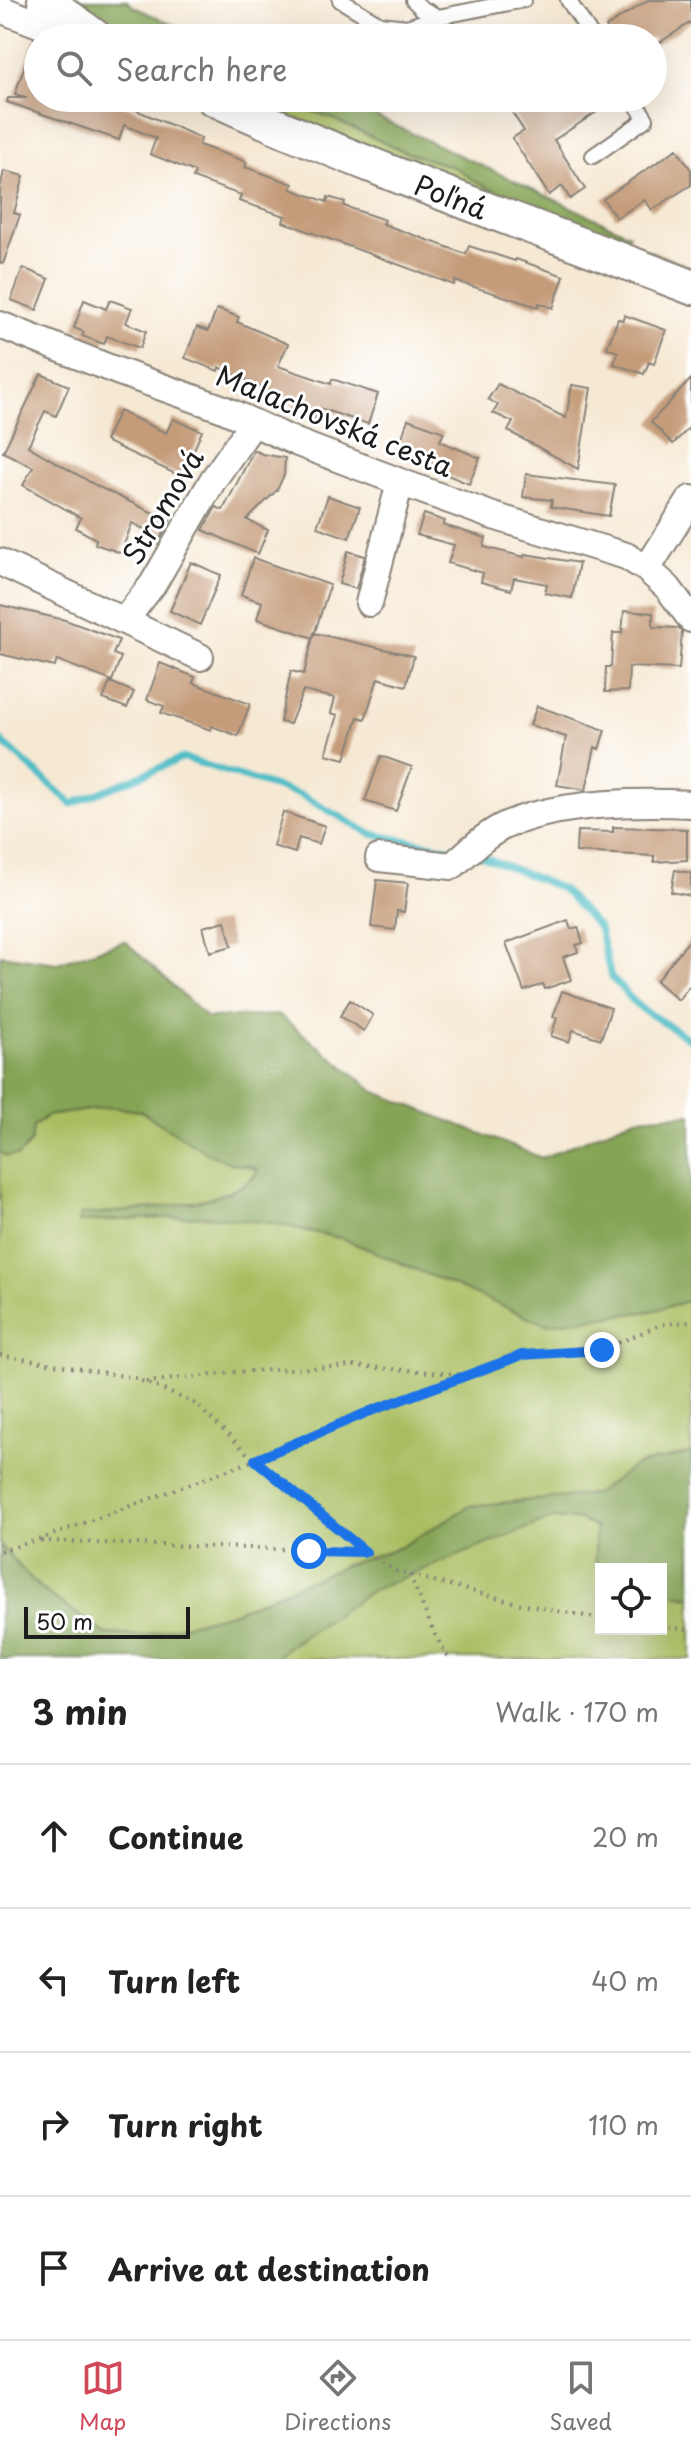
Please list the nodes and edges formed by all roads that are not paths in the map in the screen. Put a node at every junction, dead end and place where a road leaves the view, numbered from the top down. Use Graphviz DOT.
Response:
graph roads {
  1 [pos="45,0"];
  2 [pos="340,0"];
  3 [pos="413,0"];
  4 [pos="524,0"];
  5 [pos="568,0"];
  6 [pos="0,9"];
  7 [pos="438,17"];
  8 [pos="39,24"];
  9 [pos="77,24"];
  10 [pos="380,24"];
  11 [pos="416,24"];
  12 [pos="584,24"];
  13 [pos="243,112"];
  14 [pos="641,112"];
  15 [pos="593,156"];
  16 [pos="691,287"];
  17 [pos="0,325"];
  18 [pos="253,423"];
  19 [pos="400,482"];
  20 [pos="691,499"];
  21 [pos="0,562"];
  22 [pos="647,569"];
  23 [pos="369,603"];
  24 [pos="691,619"];
  25 [pos="124,621"];
  26 [pos="200,657"];
  27 [pos="691,804"];
  28 [pos="379,858"];
  1 -- 9 [label="street"];
  2 -- 10 [label="lane"];
  3 -- 7 [label="lane"];
  4 -- 7 [label="lane"];
  5 -- 12 [label="lane"];
  6 -- 8 [label="street"];
  7 -- 11 [label="lane"];
  13 -- 16 [label="street, Poľná"];
  14 -- 15 [label="lane"];
  17 -- 18 [label="street, Malachovská cesta"];
  18 -- 19 [label="street, Malachovská cesta"];
  18 -- 25 [label="street, Stromová"];
  19 -- 22 [label="street, Malachovská cesta"];
  19 -- 23 [label="street"];
  20 -- 22 [label="street"];
  21 -- 25 [label="street"];
  22 -- 24 [label="street, Malachovská cesta"];
  25 -- 26 [label="street"];
  27 -- 28 [label="street"];
}
